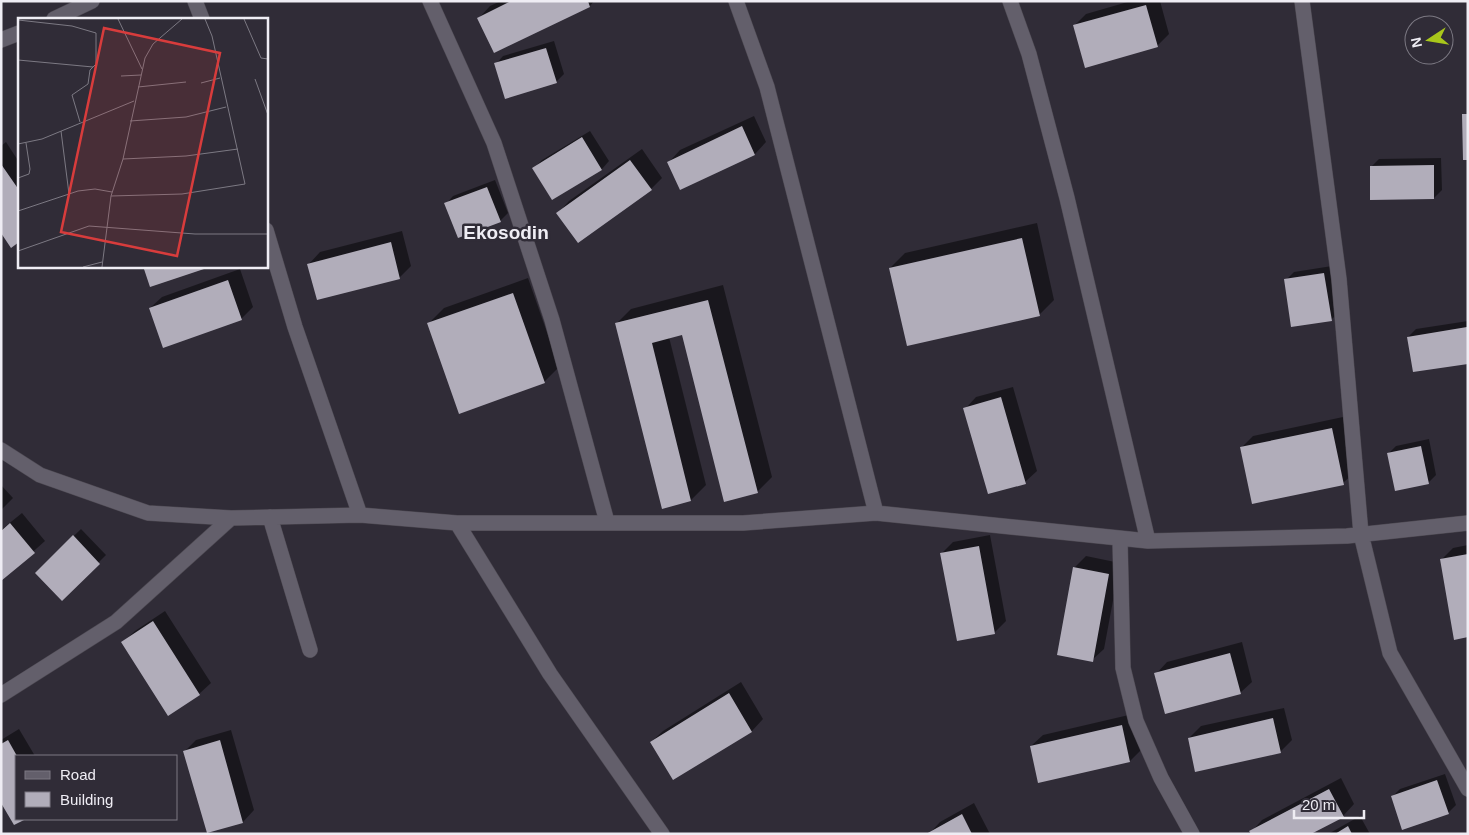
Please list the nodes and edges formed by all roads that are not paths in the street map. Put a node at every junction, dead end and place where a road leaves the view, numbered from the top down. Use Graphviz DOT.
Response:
graph roads {
  1 [pos="92,1"];
  2 [pos="195,1"];
  3 [pos="430,1"];
  4 [pos="736,1"];
  5 [pos="1010,1"];
  6 [pos="1302,1"];
  7 [pos="56,18"];
  8 [pos="202,18"];
  9 [pos="18,33"];
  10 [pos="1,40"];
  11 [pos="268,237"];
  12 [pos="1,450"];
  13 [pos="876,513"];
  14 [pos="360,515"];
  15 [pos="270,517"];
  16 [pos="231,518"];
  17 [pos="607,522"];
  18 [pos="457,523"];
  19 [pos="1468,523"];
  20 [pos="1361,534"];
  21 [pos="1120,540"];
  22 [pos="1148,541"];
  23 [pos="310,650"];
  24 [pos="1,695"];
  25 [pos="1468,789"];
  26 [pos="662,834"];
  27 [pos="1192,834"];
  1 -- 7 [label="street"];
  2 -- 8 [label="street"];
  3 -- 17 [label="street"];
  4 -- 13 [label="street"];
  5 -- 22 [label="street"];
  6 -- 20 [label="street"];
  9 -- 10 [label="street"];
  11 -- 14 [label="street"];
  12 -- 16 [label="street"];
  13 -- 17 [label="street"];
  13 -- 21 [label="street"];
  14 -- 15 [label="street"];
  14 -- 18 [label="street"];
  15 -- 16 [label="street"];
  15 -- 23 [label="street"];
  16 -- 24 [label="street"];
  17 -- 18 [label="street"];
  18 -- 26 [label="street"];
  19 -- 20 [label="street"];
  20 -- 22 [label="street"];
  20 -- 25 [label="street"];
  21 -- 22 [label="street"];
  21 -- 27 [label="street"];
}
